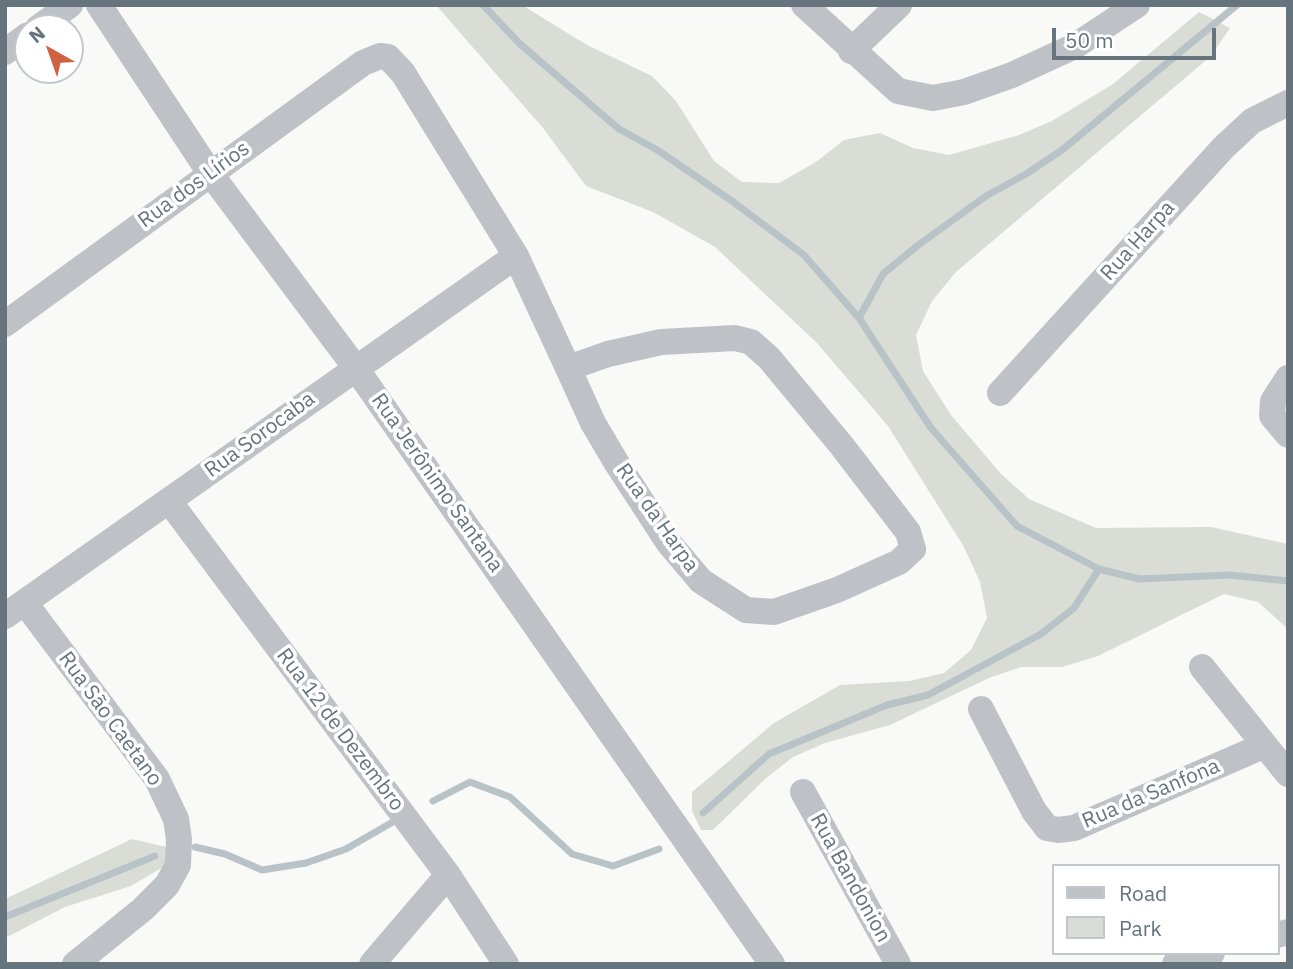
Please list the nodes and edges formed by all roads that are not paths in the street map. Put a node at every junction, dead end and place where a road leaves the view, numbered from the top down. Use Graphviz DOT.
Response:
graph roads {
  1 [pos="99,5"];
  2 [pos="804,5"];
  3 [pos="899,5"];
  4 [pos="1137,5"];
  5 [pos="850,51"];
  6 [pos="388,57"];
  7 [pos="1288,103"];
  8 [pos="210,173"];
  9 [pos="516,256"];
  10 [pos="5,324"];
  11 [pos="355,367"];
  12 [pos="568,368"];
  13 [pos="1285,380"];
  14 [pos="1000,393"];
  15 [pos="1288,435"];
  16 [pos="169,501"];
  17 [pos="15,610"];
  18 [pos="1202,667"];
  19 [pos="981,709"];
  20 [pos="1263,746"];
  21 [pos="1288,774"];
  22 [pos="803,792"];
  23 [pos="448,875"];
  24 [pos="1205,955"];
  25 [pos="75,964"];
  26 [pos="372,964"];
  27 [pos="506,964"];
  28 [pos="772,964"];
  29 [pos="898,964"];
  30 [pos="1175,964"];
  1 -- 8 [label="street, Rua Jerônimo Santana"];
  2 -- 5 [label="street"];
  3 -- 5 [label="street"];
  4 -- 5 [label="street"];
  6 -- 8 [label="street, Rua dos Lírios"];
  6 -- 9 [label="street, Rua da Harpa"];
  7 -- 14 [label="street, Rua Harpa"];
  8 -- 10 [label="street, Rua dos Lírios"];
  8 -- 11 [label="street, Rua Jerônimo Santana"];
  9 -- 11 [label="street, Rua Sorocaba"];
  9 -- 12 [label="street, Rua da Harpa"];
  11 -- 16 [label="street, Rua Sorocaba"];
  11 -- 28 [label="street, Rua Jerônimo Santana"];
  12 -- 12 [label="street, Rua da Harpa"];
  13 -- 15 [label="street"];
  16 -- 17 [label="street, Rua Sorocaba"];
  16 -- 23 [label="street, Rua 12 de Dezembro"];
  17 -- 25 [label="street, Rua São Caetano"];
  18 -- 20 [label="street"];
  19 -- 20 [label="street, Rua da Sanfona"];
  20 -- 21 [label="street"];
  22 -- 29 [label="street, Rua Bandonion"];
  23 -- 26 [label="street"];
  23 -- 27 [label="street, Rua 12 de Dezembro"];
  24 -- 30 [label="street"];
}
